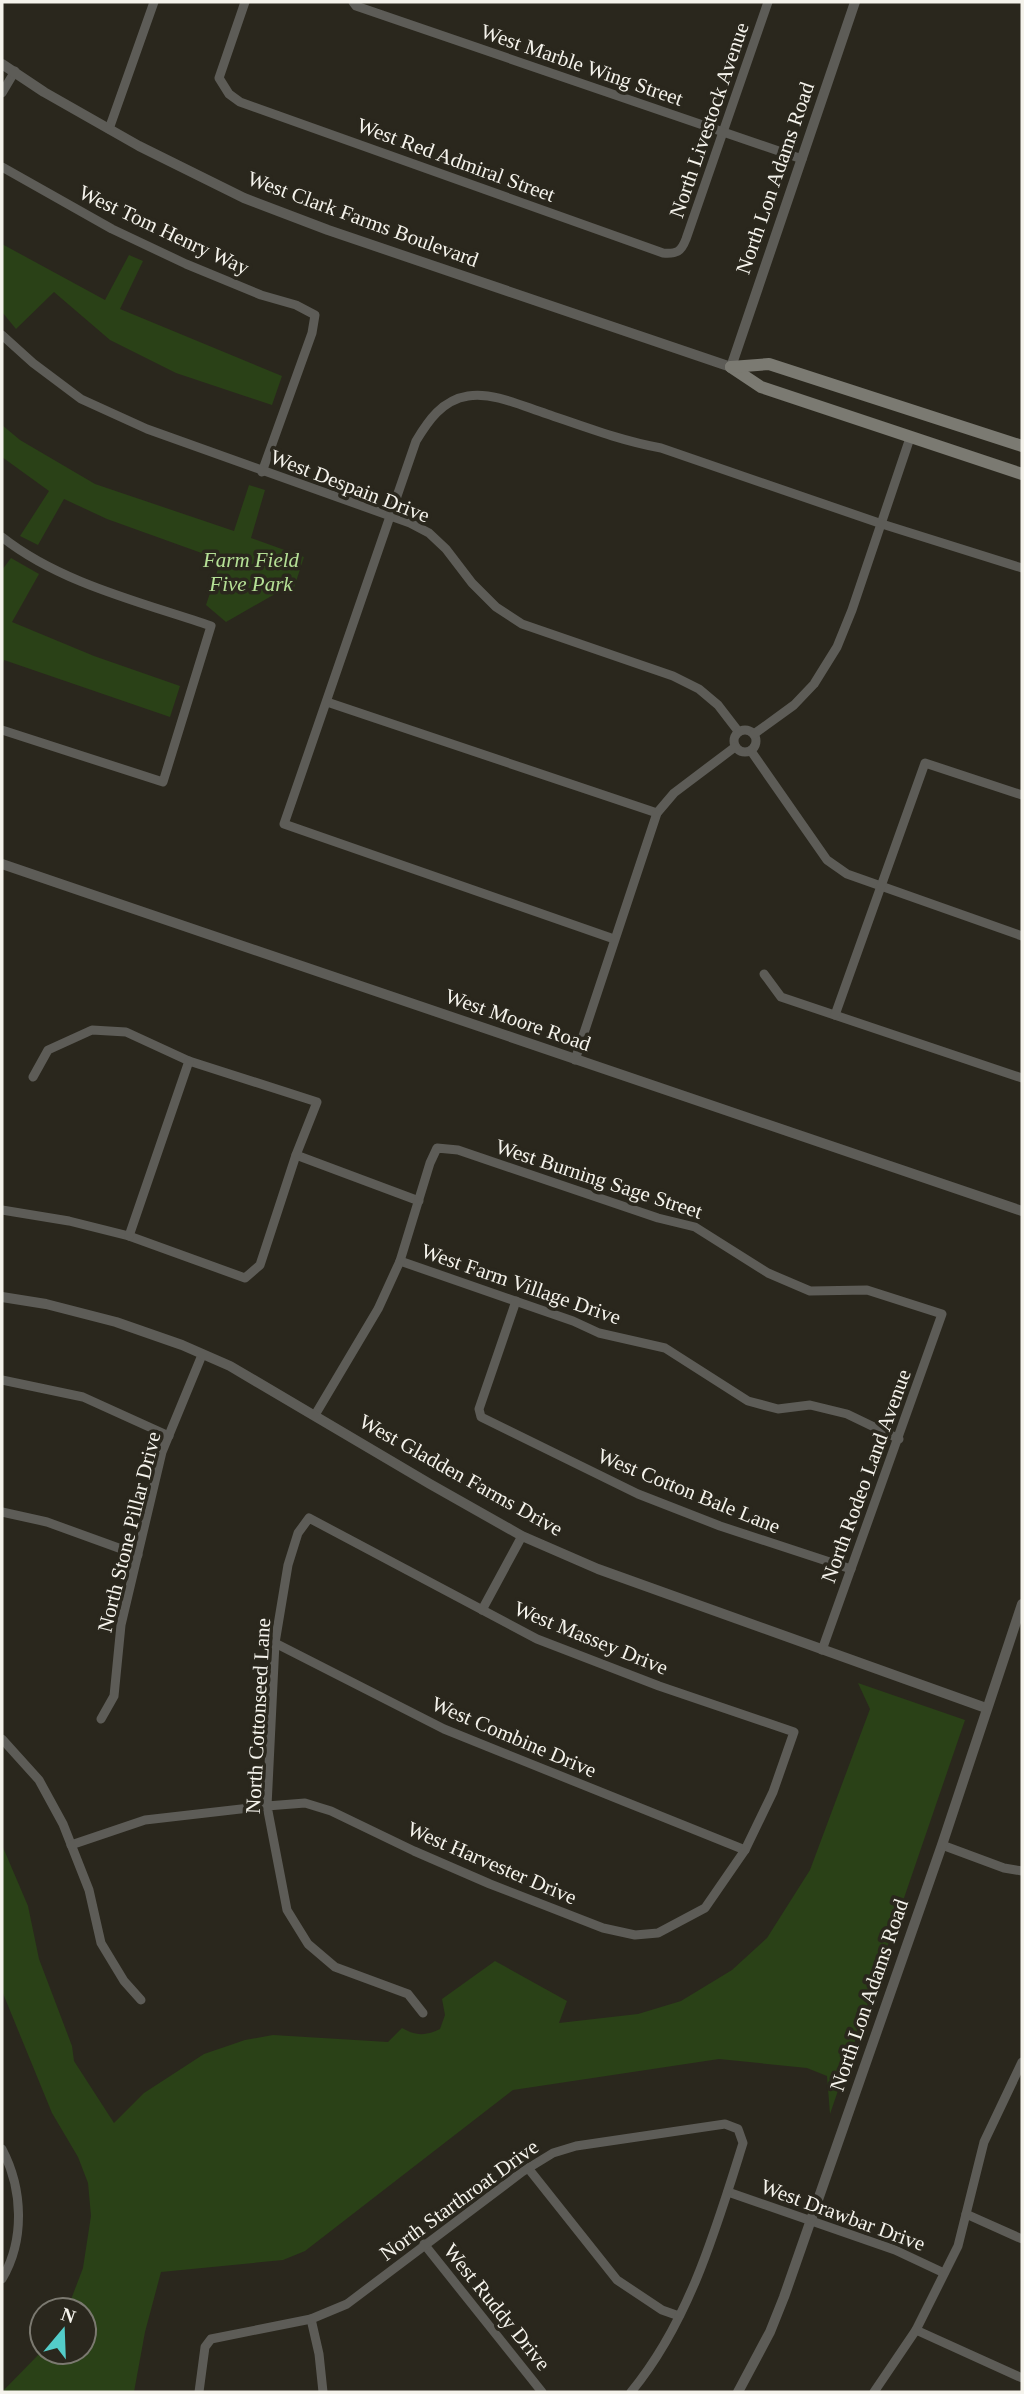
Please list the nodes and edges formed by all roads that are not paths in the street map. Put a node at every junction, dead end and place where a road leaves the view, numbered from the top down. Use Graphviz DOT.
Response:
graph roads {
  1 [pos="154,2"];
  2 [pos="245,2"];
  3 [pos="353,2"];
  4 [pos="768,2"];
  5 [pos="855,2"];
  6 [pos="2,64"];
  7 [pos="15,71"];
  8 [pos="2,93"];
  9 [pos="109,129"];
  10 [pos="722,132"];
  11 [pos="802,159"];
  12 [pos="2,167"];
  13 [pos="682,250"];
  14 [pos="2,335"];
  15 [pos="731,367"];
  16 [pos="910,438"];
  17 [pos="1022,446"];
  18 [pos="262,472"];
  19 [pos="1022,474"];
  20 [pos="391,516"];
  21 [pos="882,524"];
  22 [pos="2,537"];
  23 [pos="1022,568"];
  24 [pos="327,702"];
  25 [pos="2,730"];
  26 [pos="738,732"];
  27 [pos="754,734"];
  28 [pos="735,747"];
  29 [pos="751,751"];
  30 [pos="1022,795"];
  31 [pos="657,813"];
  32 [pos="2,864"];
  33 [pos="881,887"];
  34 [pos="1022,936"];
  35 [pos="614,939"];
  36 [pos="764,974"];
  37 [pos="835,1015"];
  38 [pos="575,1060"];
  39 [pos="189,1061"];
  40 [pos="33,1077"];
  41 [pos="1022,1078"];
  42 [pos="296,1155"];
  43 [pos="418,1201"];
  44 [pos="2,1210"];
  45 [pos="1022,1211"];
  46 [pos="129,1236"];
  47 [pos="400,1261"];
  48 [pos="2,1297"];
  49 [pos="516,1301"];
  50 [pos="943,1314"];
  51 [pos="202,1355"];
  52 [pos="2,1380"];
  53 [pos="315,1415"];
  54 [pos="169,1436"];
  55 [pos="899,1439"];
  56 [pos="2,1512"];
  57 [pos="309,1518"];
  58 [pos="522,1536"];
  59 [pos="138,1555"];
  60 [pos="851,1569"];
  61 [pos="1022,1604"];
  62 [pos="482,1610"];
  63 [pos="275,1643"];
  64 [pos="822,1650"];
  65 [pos="986,1708"];
  66 [pos="101,1719"];
  67 [pos="794,1732"];
  68 [pos="2,1739"];
  69 [pos="267,1806"];
  70 [pos="71,1845"];
  71 [pos="942,1845"];
  72 [pos="745,1850"];
  73 [pos="1022,1871"];
  74 [pos="142,2000"];
  75 [pos="423,2013"];
  76 [pos="1022,2062"];
  77 [pos="2,2149"];
  78 [pos="528,2168"];
  79 [pos="728,2192"];
  80 [pos="966,2214"];
  81 [pos="811,2221"];
  82 [pos="1022,2239"];
  83 [pos="424,2244"];
  84 [pos="944,2273"];
  85 [pos="2,2280"];
  86 [pos="679,2316"];
  87 [pos="311,2319"];
  88 [pos="916,2330"];
  89 [pos="1022,2378"];
  90 [pos="199,2392"];
  91 [pos="323,2392"];
  92 [pos="542,2392"];
  93 [pos="631,2392"];
  94 [pos="738,2392"];
  95 [pos="874,2392"];
  1 -- 9 [label="street"];
  2 -- 13 [label="street, West Red Admiral Street"];
  3 -- 10 [label="street, West Marble Wing Street"];
  4 -- 10 [label="street, North Livestock Avenue"];
  5 -- 11 [label="street, North Lon Adams Road"];
  6 -- 7 [label="street, West Clark Farms Boulevard"];
  7 -- 8 [label="street"];
  7 -- 9 [label="street, West Clark Farms Boulevard"];
  9 -- 15 [label="street, West Clark Farms Boulevard"];
  10 -- 11 [label="street, West Marble Wing Street"];
  10 -- 13 [label="street, North Livestock Avenue"];
  11 -- 15 [label="street, North Lon Adams Road"];
  12 -- 18 [label="street, West Tom Henry Way"];
  14 -- 18 [label="street, West Despain Drive"];
  15 -- 16 [label="main road, West Clark Farms Boulevard"];
  15 -- 17 [label="main road, West Clark Farms Boulevard"];
  16 -- 19 [label="main road, West Clark Farms Boulevard"];
  16 -- 21 [label="street"];
  18 -- 20 [label="street, West Despain Drive"];
  20 -- 21 [label="street"];
  20 -- 24 [label="street"];
  20 -- 26 [label="street, West Despain Drive"];
  21 -- 23 [label="street"];
  21 -- 27 [label="street"];
  22 -- 25 [label="street"];
  24 -- 31 [label="street"];
  24 -- 35 [label="street"];
  26 -- 27 [label="street"];
  26 -- 28 [label="street"];
  27 -- 29 [label="street"];
  28 -- 29 [label="street"];
  28 -- 31 [label="street"];
  29 -- 33 [label="street"];
  30 -- 33 [label="street"];
  31 -- 35 [label="street"];
  32 -- 38 [label="street, West Moore Road"];
  33 -- 34 [label="street"];
  33 -- 37 [label="street"];
  35 -- 38 [label="street"];
  36 -- 37 [label="street"];
  37 -- 41 [label="street"];
  38 -- 45 [label="street, West Moore Road"];
  39 -- 40 [label="street"];
  39 -- 42 [label="street"];
  39 -- 46 [label="street"];
  42 -- 43 [label="street"];
  42 -- 46 [label="street"];
  43 -- 47 [label="street"];
  43 -- 50 [label="street, West Burning Sage Street"];
  44 -- 46 [label="street"];
  47 -- 49 [label="street, West Farm Village Drive"];
  47 -- 53 [label="street"];
  48 -- 51 [label="street, West Gladden Farms Drive"];
  49 -- 55 [label="street, West Farm Village Drive"];
  49 -- 60 [label="street, West Cotton Bale Lane"];
  50 -- 55 [label="street, North Rodeo Land Avenue"];
  51 -- 53 [label="street, West Gladden Farms Drive"];
  51 -- 54 [label="street, North Stone Pillar Drive"];
  52 -- 54 [label="street"];
  53 -- 58 [label="street, West Gladden Farms Drive"];
  54 -- 59 [label="street, North Stone Pillar Drive"];
  55 -- 60 [label="street, North Rodeo Land Avenue"];
  56 -- 59 [label="street"];
  57 -- 62 [label="street, West Massey Drive"];
  57 -- 63 [label="street, North Cottonseed Lane"];
  58 -- 62 [label="street"];
  58 -- 64 [label="street, West Gladden Farms Drive"];
  59 -- 66 [label="street, North Stone Pillar Drive"];
  60 -- 64 [label="street, North Rodeo Land Avenue"];
  61 -- 65 [label="street, North Lon Adams Road"];
  62 -- 67 [label="street, West Massey Drive"];
  63 -- 69 [label="street, North Cottonseed Lane"];
  63 -- 72 [label="street, West Combine Drive"];
  64 -- 65 [label="street, West Gladden Farms Drive"];
  65 -- 71 [label="street, North Lon Adams Road"];
  67 -- 72 [label="street, West Harvester Drive"];
  68 -- 70 [label="street"];
  69 -- 70 [label="street, West Harvester Drive"];
  69 -- 72 [label="street, West Harvester Drive"];
  69 -- 75 [label="street, North Cottonseed Lane"];
  70 -- 74 [label="street"];
  71 -- 73 [label="street"];
  71 -- 81 [label="street, North Lon Adams Road"];
  76 -- 80 [label="street"];
  77 -- 85 [label="street"];
  78 -- 79 [label="street, North Starthroat Drive"];
  78 -- 83 [label="street, North Starthroat Drive"];
  78 -- 86 [label="street"];
  79 -- 81 [label="street, West Drawbar Drive"];
  79 -- 86 [label="street"];
  80 -- 82 [label="street"];
  80 -- 84 [label="street"];
  81 -- 84 [label="street, West Drawbar Drive"];
  81 -- 94 [label="street, North Lon Adams Road"];
  83 -- 87 [label="street, North Starthroat Drive"];
  83 -- 92 [label="street, West Ruddy Drive"];
  84 -- 88 [label="street"];
  86 -- 93 [label="street"];
  87 -- 90 [label="street, North Starthroat Drive"];
  87 -- 91 [label="street"];
  88 -- 89 [label="street"];
  88 -- 95 [label="street"];
}
